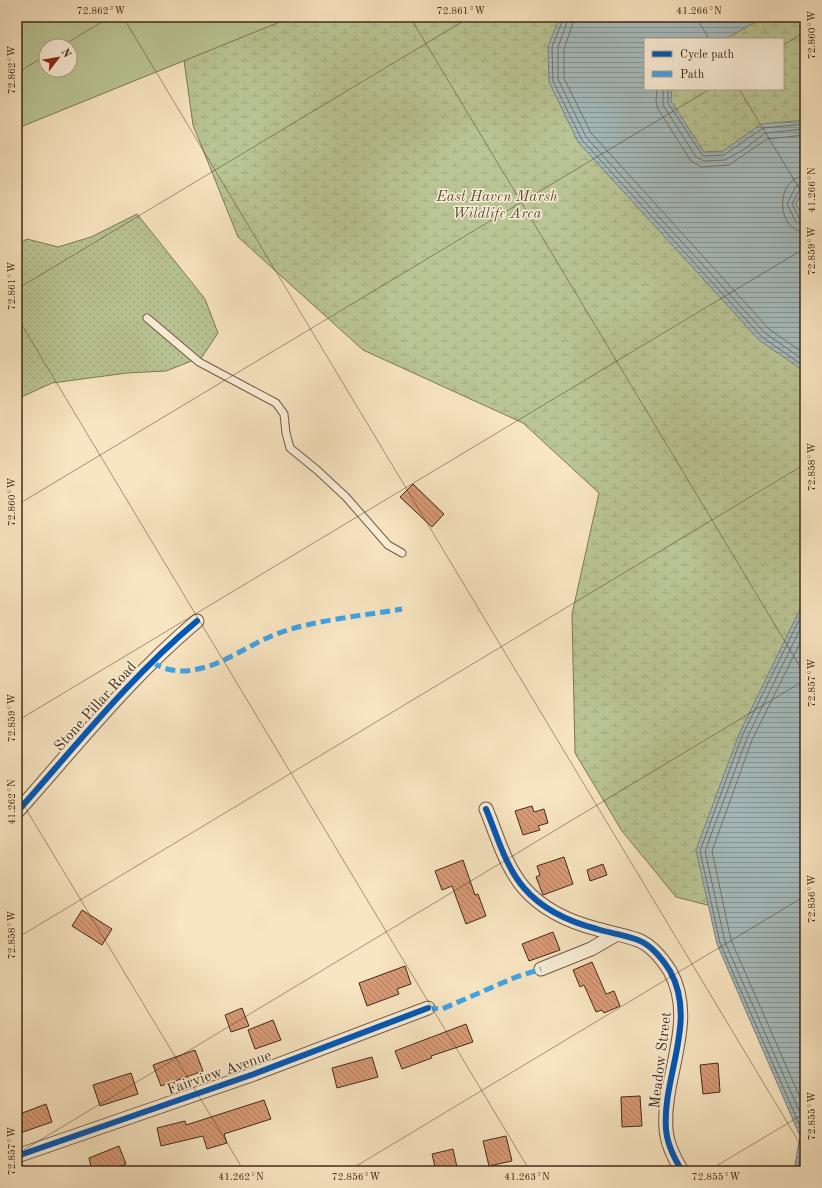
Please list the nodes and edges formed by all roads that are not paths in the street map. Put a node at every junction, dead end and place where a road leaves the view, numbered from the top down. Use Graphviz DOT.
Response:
graph roads {
  1 [pos="147,318"];
  2 [pos="402,553"];
  3 [pos="197,621"];
  4 [pos="486,809"];
  5 [pos="17,812"];
  6 [pos="617,934"];
  7 [pos="541,969"];
  8 [pos="428,1008"];
  9 [pos="17,1156"];
  10 [pos="682,1171"];
  1 -- 2 [label="lane"];
  3 -- 5 [label="street, Stone Pillar Road"];
  4 -- 6 [label="street, Meadow Street"];
  6 -- 7 [label="street"];
  6 -- 10 [label="street, Meadow Street"];
  8 -- 9 [label="street, Fairview Avenue"];
}
